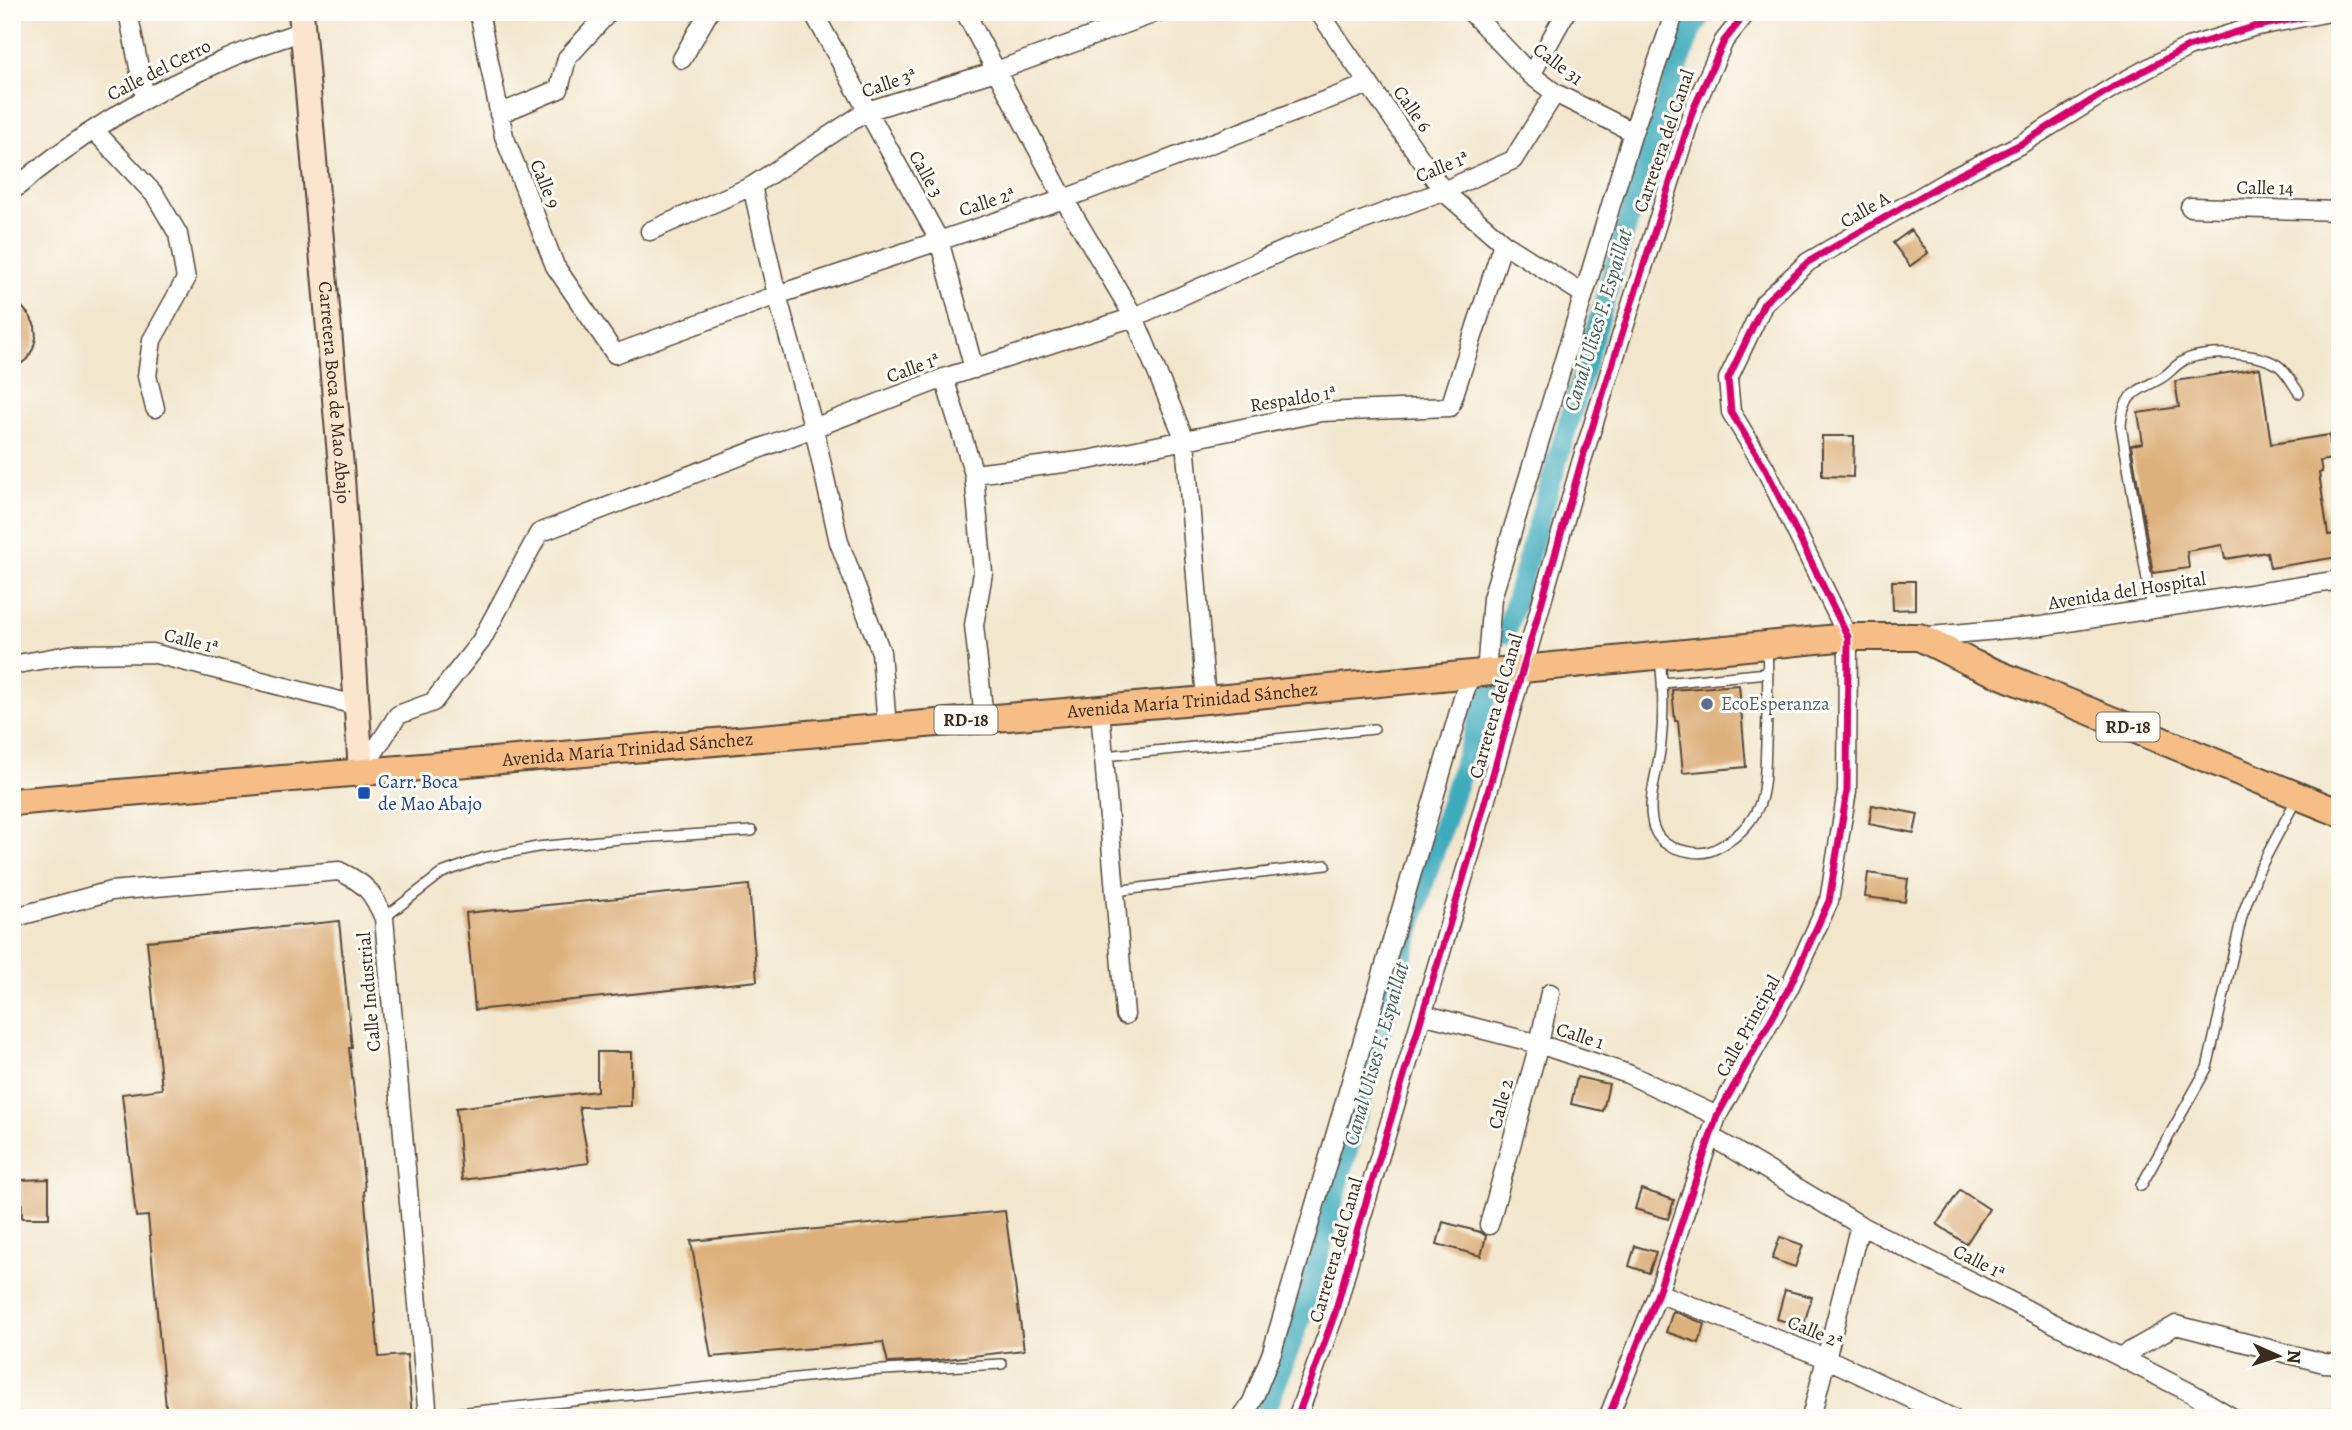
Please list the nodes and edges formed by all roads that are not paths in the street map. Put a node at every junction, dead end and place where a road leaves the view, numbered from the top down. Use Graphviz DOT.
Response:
graph roads {
  1 [pos="128,12"];
  2 [pos="479,12"];
  3 [pos="610,12"];
  4 [pos="709,12"];
  5 [pos="813,12"];
  6 [pos="1158,12"];
  7 [pos="1319,12"];
  8 [pos="1471,12"];
  9 [pos="1566,12"];
  10 [pos="1675,12"];
  11 [pos="1747,12"];
  12 [pos="2330,12"];
  13 [pos="972,15"];
  14 [pos="302,22"];
  15 [pos="682,59"];
  16 [pos="996,71"];
  17 [pos="1531,75"];
  18 [pos="1369,84"];
  19 [pos="1555,93"];
  20 [pos="145,98"];
  21 [pos="867,111"];
  22 [pos="499,114"];
  23 [pos="94,130"];
  24 [pos="1633,132"];
  25 [pos="752,186"];
  26 [pos="12,191"];
  27 [pos="1443,191"];
  28 [pos="1064,199"];
  29 [pos="2190,207"];
  30 [pos="2340,211"];
  31 [pos="650,231"];
  32 [pos="939,240"];
  33 [pos="1503,243"];
  34 [pos="1583,294"];
  35 [pos="777,295"];
  36 [pos="1134,317"];
  37 [pos="615,354"];
  38 [pos="974,369"];
  39 [pos="944,378"];
  40 [pos="2299,393"];
  41 [pos="155,408"];
  42 [pos="814,429"];
  43 [pos="1185,440"];
  44 [pos="974,474"];
  45 [pos="2340,580"];
  46 [pos="2152,609"];
  47 [pos="1848,637"];
  48 [pos="1919,637"];
  49 [pos="1766,643"];
  50 [pos="1660,654"];
  51 [pos="12,665"];
  52 [pos="1524,667"];
  53 [pos="1478,673"];
  54 [pos="1768,673"];
  55 [pos="1663,683"];
  56 [pos="1206,699"];
  57 [pos="355,705"];
  58 [pos="1100,709"];
  59 [pos="984,719"];
  60 [pos="887,727"];
  61 [pos="1374,729"];
  62 [pos="1104,756"];
  63 [pos="361,772"];
  64 [pos="2297,796"];
  65 [pos="12,802"];
  66 [pos="2340,813"];
  67 [pos="752,831"];
  68 [pos="1326,865"];
  69 [pos="1115,891"];
  70 [pos="12,918"];
  71 [pos="384,918"];
  72 [pos="1549,993"];
  73 [pos="1422,1013"];
  74 [pos="1125,1015"];
  75 [pos="1539,1044"];
  76 [pos="1717,1116"];
  77 [pos="1710,1136"];
  78 [pos="2141,1186"];
  79 [pos="1489,1225"];
  80 [pos="1860,1225"];
  81 [pos="1658,1293"];
  82 [pos="2120,1357"];
  83 [pos="1828,1359"];
  84 [pos="1002,1364"];
  85 [pos="2340,1364"];
  86 [pos="428,1417"];
  87 [pos="1241,1418"];
  88 [pos="1297,1418"];
  89 [pos="1608,1418"];
  90 [pos="1811,1418"];
  91 [pos="1952,1418"];
  92 [pos="2233,1418"];
  1 -- 20 [label="street"];
  2 -- 22 [label="street, Calle 9"];
  3 -- 22 [label="street"];
  4 -- 15 [label="street"];
  5 -- 21 [label="street, Calle 3"];
  6 -- 16 [label="street, Calle 3ª"];
  7 -- 18 [label="street, Calle 6"];
  8 -- 17 [label="street, Calle 31"];
  9 -- 17 [label="street"];
  10 -- 24 [label="street, Carretera del Canal"];
  11 -- 52 [label="street, Carretera del Canal"];
  12 -- 47 [label="street, Calle A"];
  13 -- 16 [label="street"];
  14 -- 20 [label="street, Calle del Cerro"];
  14 -- 57 [label="street, Carretera Boca de Mao Abajo"];
  16 -- 21 [label="street, Calle 3ª"];
  16 -- 28 [label="street"];
  17 -- 19 [label="street, Calle 31"];
  18 -- 27 [label="street, Calle 6"];
  18 -- 28 [label="street, Calle 2ª"];
  19 -- 24 [label="street, Calle 31"];
  19 -- 27 [label="street, Calle 1ª"];
  20 -- 23 [label="street, Calle del Cerro"];
  21 -- 25 [label="street, Calle 3ª"];
  21 -- 32 [label="street, Calle 3"];
  22 -- 37 [label="street, Calle 9"];
  23 -- 26 [label="street, Calle del Cerro"];
  23 -- 41 [label="street"];
  24 -- 34 [label="street, Carretera del Canal"];
  25 -- 31 [label="street, Calle 3ª"];
  25 -- 35 [label="street"];
  27 -- 33 [label="street, Calle 6"];
  27 -- 36 [label="street, Calle 1ª"];
  28 -- 32 [label="street, Calle 2ª"];
  28 -- 36 [label="street"];
  29 -- 30 [label="street, Calle 14"];
  32 -- 35 [label="street, Calle 2ª"];
  32 -- 38 [label="street, Calle 3"];
  33 -- 34 [label="street, Calle 6"];
  33 -- 43 [label="street, Respaldo 1ª"];
  34 -- 53 [label="street, Carretera del Canal"];
  35 -- 37 [label="street, Calle 2ª"];
  35 -- 42 [label="street"];
  36 -- 38 [label="street, Calle 1ª"];
  36 -- 43 [label="street"];
  38 -- 39 [label="street, Calle 1ª"];
  39 -- 42 [label="street, Calle 1ª"];
  39 -- 44 [label="street"];
  40 -- 46 [label="lane"];
  42 -- 60 [label="street"];
  42 -- 63 [label="street, Calle 1ª"];
  43 -- 44 [label="street, Respaldo 1ª"];
  43 -- 56 [label="street"];
  44 -- 59 [label="street"];
  45 -- 46 [label="street, Avenida del Hospital"];
  46 -- 48 [label="street, Avenida del Hospital"];
  47 -- 48 [label="main road, Avenida María Trinidad Sánchez / RD-18"];
  47 -- 49 [label="main road, Avenida María Trinidad Sánchez / RD-18"];
  47 -- 76 [label="street, Calle Principal"];
  48 -- 64 [label="main road, Avenida María Trinidad Sánchez / RD-18"];
  49 -- 50 [label="main road, Avenida María Trinidad Sánchez / RD-18"];
  49 -- 54 [label="lane"];
  50 -- 52 [label="main road, Avenida María Trinidad Sánchez / RD-18"];
  50 -- 55 [label="lane"];
  51 -- 57 [label="street, Calle 1ª"];
  52 -- 53 [label="main road, Avenida María Trinidad Sánchez / RD-18"];
  52 -- 73 [label="street, Carretera del Canal"];
  53 -- 56 [label="main road, Avenida María Trinidad Sánchez / RD-18"];
  53 -- 87 [label="street, Carretera del Canal"];
  54 -- 55 [label="lane"];
  54 -- 55 [label="lane"];
  56 -- 58 [label="main road, Avenida María Trinidad Sánchez / RD-18"];
  57 -- 63 [label="street, Carretera Boca de Mao Abajo"];
  58 -- 59 [label="main road, Avenida María Trinidad Sánchez / RD-18"];
  58 -- 62 [label="street"];
  59 -- 60 [label="main road, Avenida María Trinidad Sánchez / RD-18"];
  60 -- 63 [label="main road, Avenida María Trinidad Sánchez / RD-18"];
  61 -- 62 [label="lane"];
  62 -- 69 [label="street"];
  63 -- 65 [label="main road, Avenida María Trinidad Sánchez / RD-18"];
  64 -- 66 [label="main road, Avenida María Trinidad Sánchez / RD-18"];
  64 -- 78 [label="lane"];
  67 -- 71 [label="lane"];
  68 -- 69 [label="lane"];
  69 -- 74 [label="street"];
  70 -- 71 [label="street, Calle Industrial"];
  71 -- 86 [label="street, Calle Industrial"];
  72 -- 75 [label="street, Calle 2"];
  73 -- 75 [label="street, Calle 1"];
  73 -- 88 [label="street, Carretera del Canal"];
  75 -- 76 [label="street, Calle 1"];
  75 -- 79 [label="street, Calle 2"];
  76 -- 77 [label="street, Calle Principal"];
  77 -- 80 [label="street, Calle 1ª"];
  77 -- 81 [label="street, Calle Principal"];
  80 -- 82 [label="street, Calle 1ª"];
  80 -- 83 [label="street"];
  81 -- 83 [label="street, Calle 2ª"];
  81 -- 89 [label="street, Calle Principal"];
  82 -- 85 [label="street"];
  82 -- 92 [label="street, Calle 1ª"];
  83 -- 90 [label="street"];
  83 -- 91 [label="street, Calle 2ª"];
  84 -- 86 [label="lane"];
}
